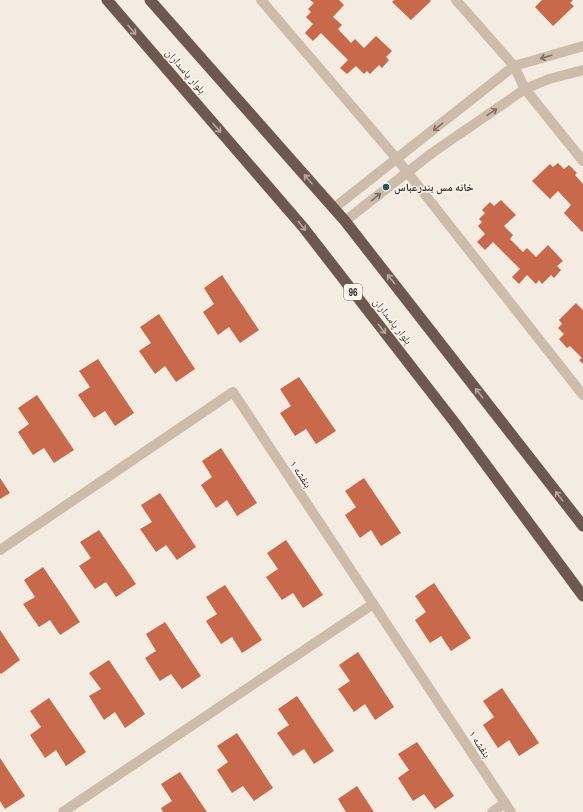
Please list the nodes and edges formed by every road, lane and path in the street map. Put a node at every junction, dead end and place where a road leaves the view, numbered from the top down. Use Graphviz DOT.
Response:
graph roads {
  1 [pos="107,0"];
  2 [pos="150,0"];
  3 [pos="261,0"];
  4 [pos="456,0"];
  5 [pos="583,46"];
  6 [pos="514,66"];
  7 [pos="583,70"];
  8 [pos="525,89"];
  9 [pos="397,159"];
  10 [pos="583,161"];
  11 [pos="407,172"];
  12 [pos="334,208"];
  13 [pos="346,221"];
  14 [pos="583,395"];
  15 [pos="583,526"];
  16 [pos="0,550"];
  17 [pos="583,596"];
  18 [pos="373,604"];
  19 [pos="508,808"];
  20 [pos="63,812"];
  21 [pos="492,812"];
  1 -- 17 [label="highway, بلوار پاسداران / 96, one-way"];
  12 -- 2 [label="highway, بلوار پاسداران, one-way"];
  3 -- 9 [label="street"];
  4 -- 6 [label="street"];
  5 -- 6 [label="street, one-way"];
  6 -- 8 [label="street"];
  6 -- 9 [label="street, one-way"];
  7 -- 8 [label="street"];
  8 -- 10 [label="street"];
  11 -- 8 [label="street, one-way"];
  9 -- 11 [label="street"];
  9 -- 12 [label="street"];
  13 -- 11 [label="street, one-way"];
  11 -- 14 [label="street"];
  12 -- 13 [label="highway, بلوار پاسداران"];
  15 -- 13 [label="highway, بلوار پاسداران, one-way"];
  16 -- 18 [label="street, بنفشه ۱"];
  18 -- 19 [label="street, بنفشه ۱"];
  18 -- 20 [label="street"];
  19 -- 21 [label="street"];
}
